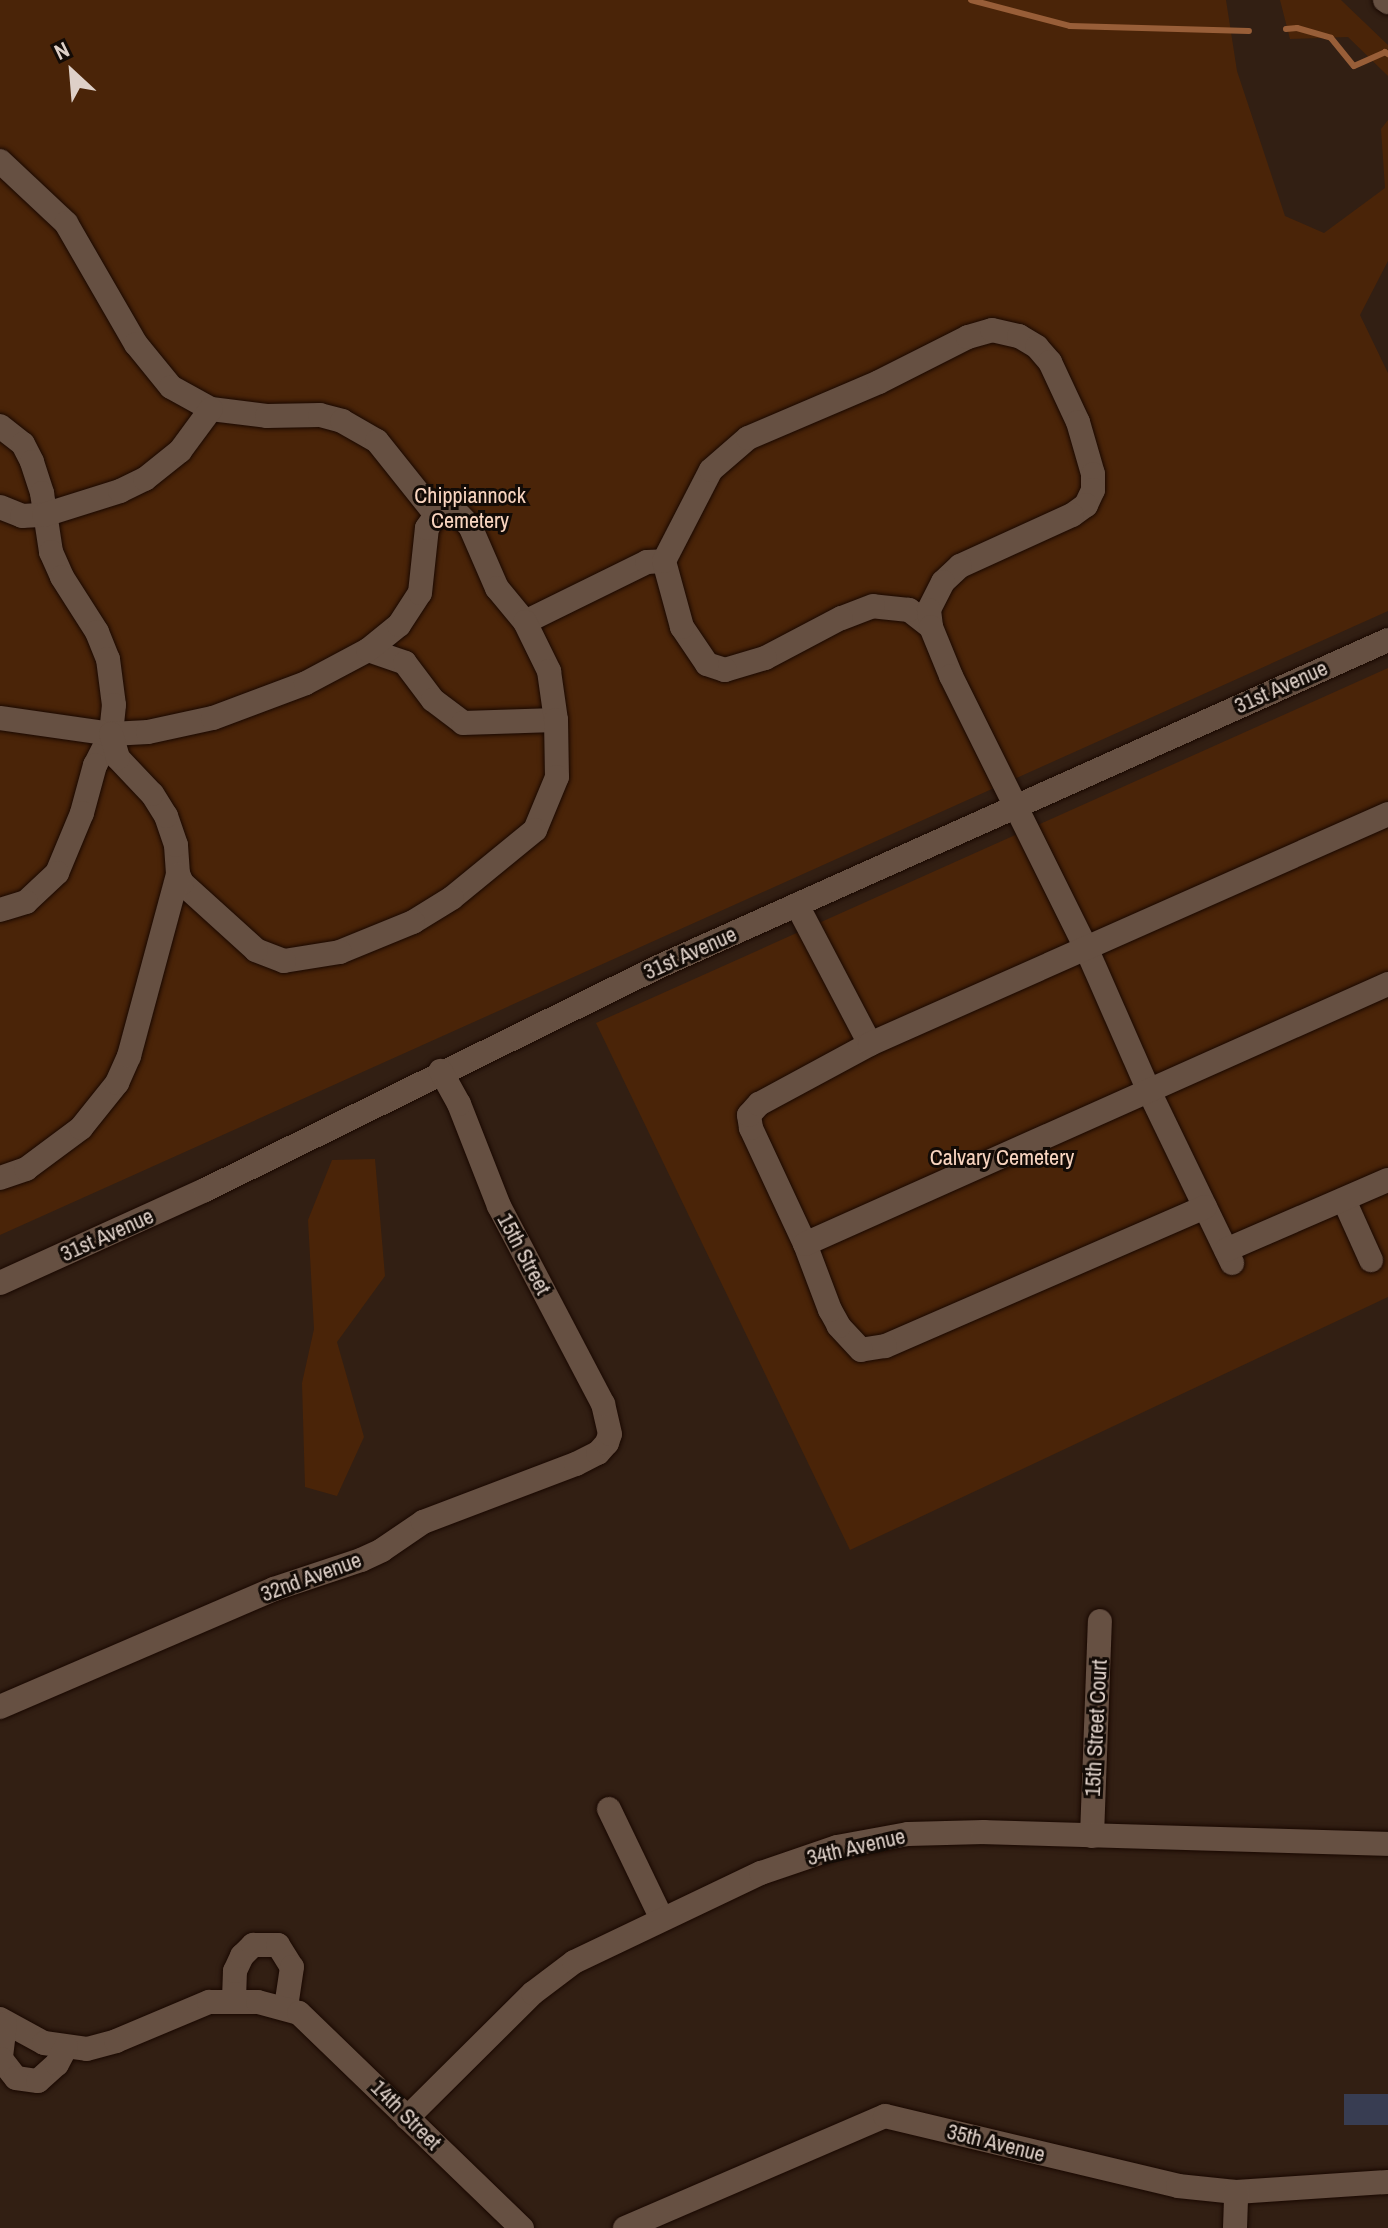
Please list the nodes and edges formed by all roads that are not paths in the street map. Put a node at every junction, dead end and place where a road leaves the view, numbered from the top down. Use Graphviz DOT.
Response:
graph roads {
  1 [pos="0,161"];
  2 [pos="211,409"];
  3 [pos="0,426"];
  4 [pos="0,507"];
  5 [pos="44,515"];
  6 [pos="436,515"];
  7 [pos="664,561"];
  8 [pos="525,622"];
  9 [pos="931,627"];
  10 [pos="1388,640"];
  11 [pos="368,650"];
  12 [pos="0,718"];
  13 [pos="556,720"];
  14 [pos="111,734"];
  15 [pos="1013,807"];
  16 [pos="1388,814"];
  17 [pos="178,874"];
  18 [pos="797,905"];
  19 [pos="0,910"];
  20 [pos="1087,950"];
  21 [pos="1388,984"];
  22 [pos="870,1044"];
  23 [pos="441,1071"];
  24 [pos="1149,1091"];
  25 [pos="0,1178"];
  26 [pos="1388,1180"];
  27 [pos="1344,1200"];
  28 [pos="1205,1207"];
  29 [pos="805,1244"];
  30 [pos="1371,1260"];
  31 [pos="0,1283"];
  32 [pos="610,1434"];
  33 [pos="1100,1621"];
  34 [pos="0,1707"];
  35 [pos="609,1809"];
  36 [pos="1092,1836"];
  37 [pos="1388,1844"];
  38 [pos="662,1919"];
  39 [pos="234,1999"];
  40 [pos="286,2007"];
  41 [pos="3,2021"];
  42 [pos="66,2047"];
  43 [pos="407,2118"];
  44 [pos="1388,2182"];
  45 [pos="1236,2192"];
  46 [pos="522,2228"];
  47 [pos="625,2228"];
  48 [pos="1235,2228"];
  1 -- 2 [label="street"];
  2 -- 5 [label="street"];
  2 -- 6 [label="street"];
  3 -- 5 [label="street"];
  4 -- 5 [label="street"];
  5 -- 14 [label="street"];
  6 -- 8 [label="street"];
  6 -- 11 [label="street"];
  7 -- 8 [label="street"];
  7 -- 9 [label="street"];
  7 -- 9 [label="street"];
  8 -- 13 [label="street"];
  9 -- 15 [label="street"];
  10 -- 15 [label="street, 31st Avenue"];
  11 -- 13 [label="street"];
  11 -- 14 [label="street"];
  12 -- 14 [label="street"];
  13 -- 17 [label="street"];
  14 -- 17 [label="street"];
  14 -- 19 [label="street"];
  15 -- 18 [label="street, 31st Avenue"];
  15 -- 20 [label="street"];
  16 -- 20 [label="street"];
  17 -- 25 [label="street"];
  18 -- 22 [label="street"];
  18 -- 23 [label="street, 31st Avenue"];
  20 -- 22 [label="street"];
  20 -- 24 [label="street"];
  21 -- 24 [label="street"];
  22 -- 29 [label="street"];
  23 -- 31 [label="street, 31st Avenue"];
  23 -- 32 [label="street, 15th Street"];
  24 -- 28 [label="street"];
  24 -- 29 [label="street"];
  26 -- 27 [label="street"];
  27 -- 28 [label="street"];
  27 -- 30 [label="street"];
  28 -- 29 [label="street"];
  32 -- 34 [label="street, 32nd Avenue"];
  33 -- 36 [label="street, 15th Street Court"];
  35 -- 38 [label="street"];
  36 -- 37 [label="street, 34th Avenue"];
  36 -- 38 [label="street, 34th Avenue"];
  38 -- 43 [label="street, 34th Avenue"];
  39 -- 40 [label="street, 14th Street"];
  39 -- 40 [label="street"];
  39 -- 42 [label="street, 14th Street"];
  40 -- 43 [label="street, 14th Street"];
  41 -- 42 [label="street, 14th Street"];
  41 -- 42 [label="street, 14th Street"];
  43 -- 46 [label="street, 14th Street"];
  44 -- 45 [label="street, 35th Avenue"];
  45 -- 47 [label="street, 35th Avenue"];
  45 -- 48 [label="street"];
}
